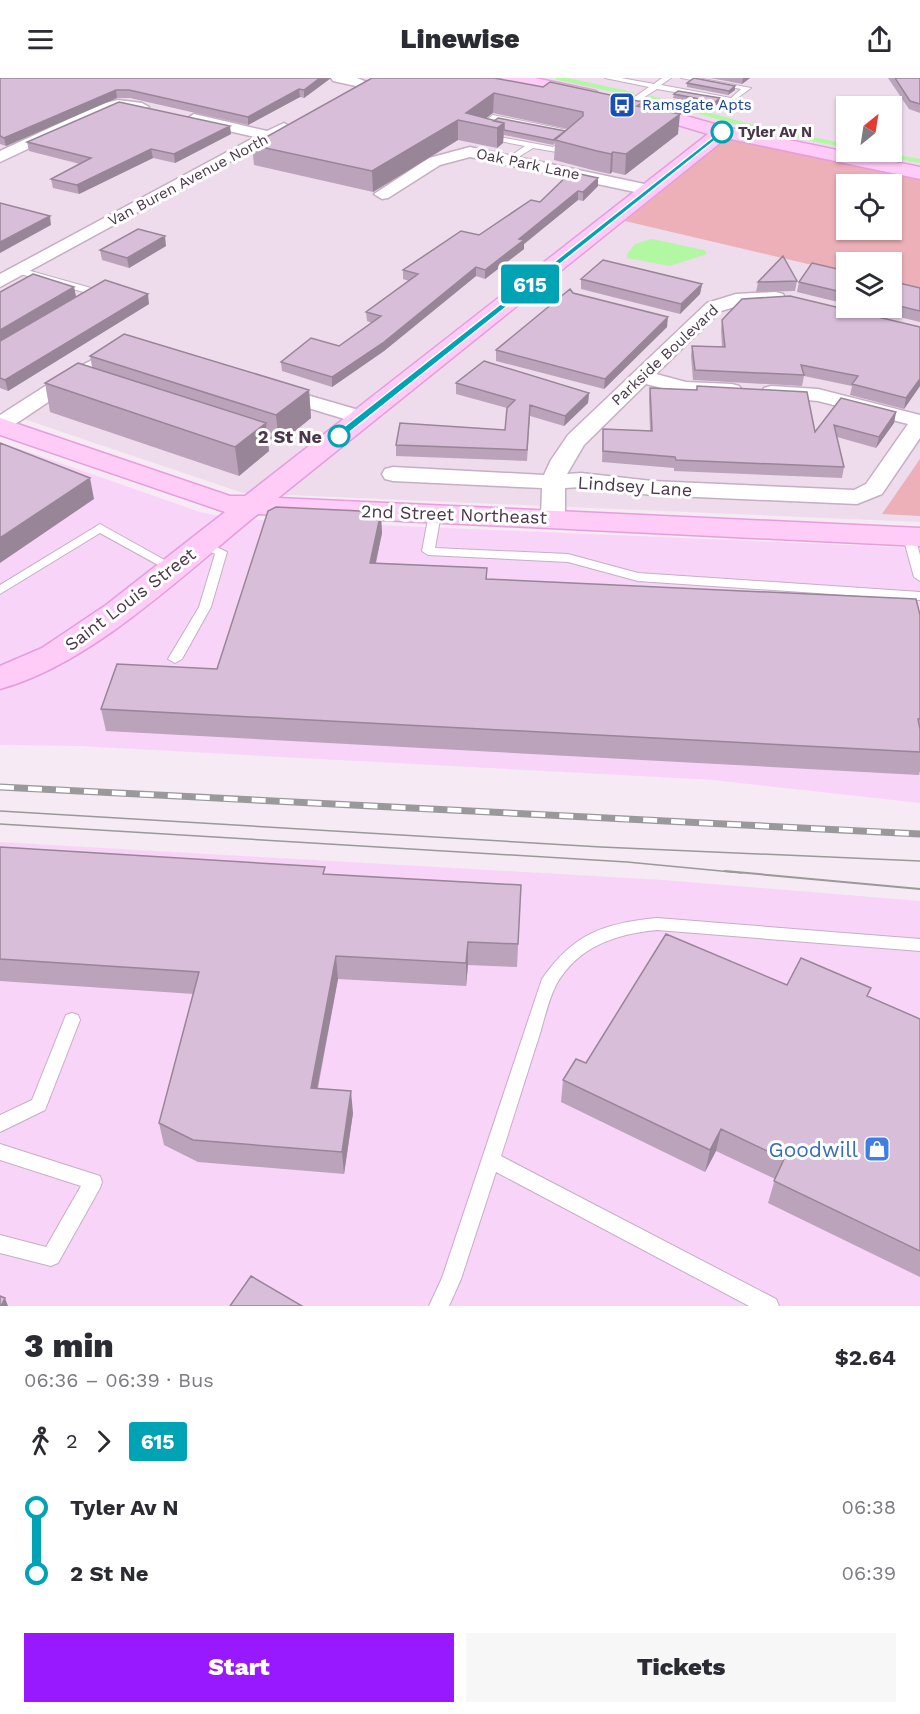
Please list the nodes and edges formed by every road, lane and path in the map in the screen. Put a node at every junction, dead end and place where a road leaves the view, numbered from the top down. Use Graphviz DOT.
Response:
graph roads {
  1 [pos="338,78"];
  2 [pos="510,78"];
  3 [pos="609,78"];
  4 [pos="667,78"];
  5 [pos="685,78"];
  6 [pos="370,81"];
  7 [pos="655,87"];
  8 [pos="346,94"];
  9 [pos="629,105"];
  10 [pos="153,110"];
  11 [pos="177,115"];
  12 [pos="298,120"];
  13 [pos="722,132"];
  14 [pos="269,136"];
  15 [pos="516,142"];
  16 [pos="532,145"];
  17 [pos="0,157"];
  18 [pos="504,158"];
  19 [pos="920,172"];
  20 [pos="649,190"];
  21 [pos="382,194"];
  22 [pos="20,271"];
  23 [pos="0,281"];
  24 [pos="799,300"];
  25 [pos="76,303"];
  26 [pos="670,320"];
  27 [pos="693,326"];
  28 [pos="134,349"];
  29 [pos="642,377"];
  30 [pos="252,385"];
  31 [pos="593,395"];
  32 [pos="616,402"];
  33 [pos="361,418"];
  34 [pos="920,422"];
  35 [pos="0,425"];
  36 [pos="393,474"];
  37 [pos="553,482"];
  38 [pos="251,506"];
  39 [pos="435,514"];
  40 [pos="553,518"];
  41 [pos="915,537"];
  42 [pos="202,544"];
  43 [pos="173,568"];
  44 [pos="920,577"];
  45 [pos="0,590"];
  46 [pos="920,596"];
  47 [pos="175,659"];
  48 [pos="0,678"];
  49 [pos="920,945"];
  50 [pos="72,1020"];
  51 [pos="0,1124"];
  52 [pos="0,1152"];
  53 [pos="491,1160"];
  54 [pos="0,1244"];
  55 [pos="439,1306"];
  56 [pos="769,1306"];
  1 -- 6 [label="street"];
  2 -- 9 [label="street"];
  3 -- 7 [label="lane"];
  4 -- 7 [label="lane"];
  5 -- 7 [label="lane"];
  6 -- 8 [label="street"];
  7 -- 9 [label="lane"];
  9 -- 13 [label="street"];
  10 -- 17 [label="street"];
  11 -- 14 [label="street"];
  12 -- 14 [label="street, Van Buren Avenue North"];
  13 -- 19 [label="street"];
  13 -- 20 [label="street, Saint Louis Street"];
  14 -- 22 [label="street, Van Buren Avenue North"];
  15 -- 16 [label="lane"];
  15 -- 16 [label="lane"];
  15 -- 18 [label="lane"];
  16 -- 18 [label="lane"];
  18 -- 20 [label="street, Oak Park Lane"];
  18 -- 21 [label="street, Oak Park Lane"];
  20 -- 33 [label="street, Saint Louis Street"];
  22 -- 23 [label="street, Van Buren Avenue North"];
  22 -- 25 [label="lane"];
  24 -- 27 [label="street, Parkside Boulevard"];
  26 -- 27 [label="street"];
  27 -- 29 [label="street, Parkside Boulevard"];
  28 -- 35 [label="street"];
  29 -- 32 [label="street, Parkside Boulevard"];
  29 -- 34 [label="street"];
  30 -- 33 [label="street"];
  31 -- 32 [label="street"];
  32 -- 37 [label="street, Parkside Boulevard"];
  33 -- 38 [label="street, Saint Louis Street"];
  34 -- 37 [label="street, Lindsey Lane"];
  35 -- 38 [label="street, 2nd Street Northeast"];
  36 -- 37 [label="street, Lindsey Lane"];
  37 -- 40 [label="street, Parkside Boulevard"];
  38 -- 39 [label="street, 2nd Street Northeast"];
  38 -- 42 [label="street, Saint Louis Street"];
  39 -- 40 [label="street, 2nd Street Northeast"];
  39 -- 46 [label="lane"];
  40 -- 41 [label="street, 2nd Street Northeast"];
  41 -- 44 [label="lane"];
  42 -- 43 [label="street, Saint Louis Street"];
  42 -- 47 [label="lane"];
  43 -- 45 [label="lane"];
  43 -- 48 [label="street, Saint Louis Street"];
  49 -- 53 [label="lane"];
  50 -- 51 [label="lane"];
  52 -- 54 [label="lane"];
  53 -- 55 [label="lane"];
  53 -- 56 [label="lane"];
}
